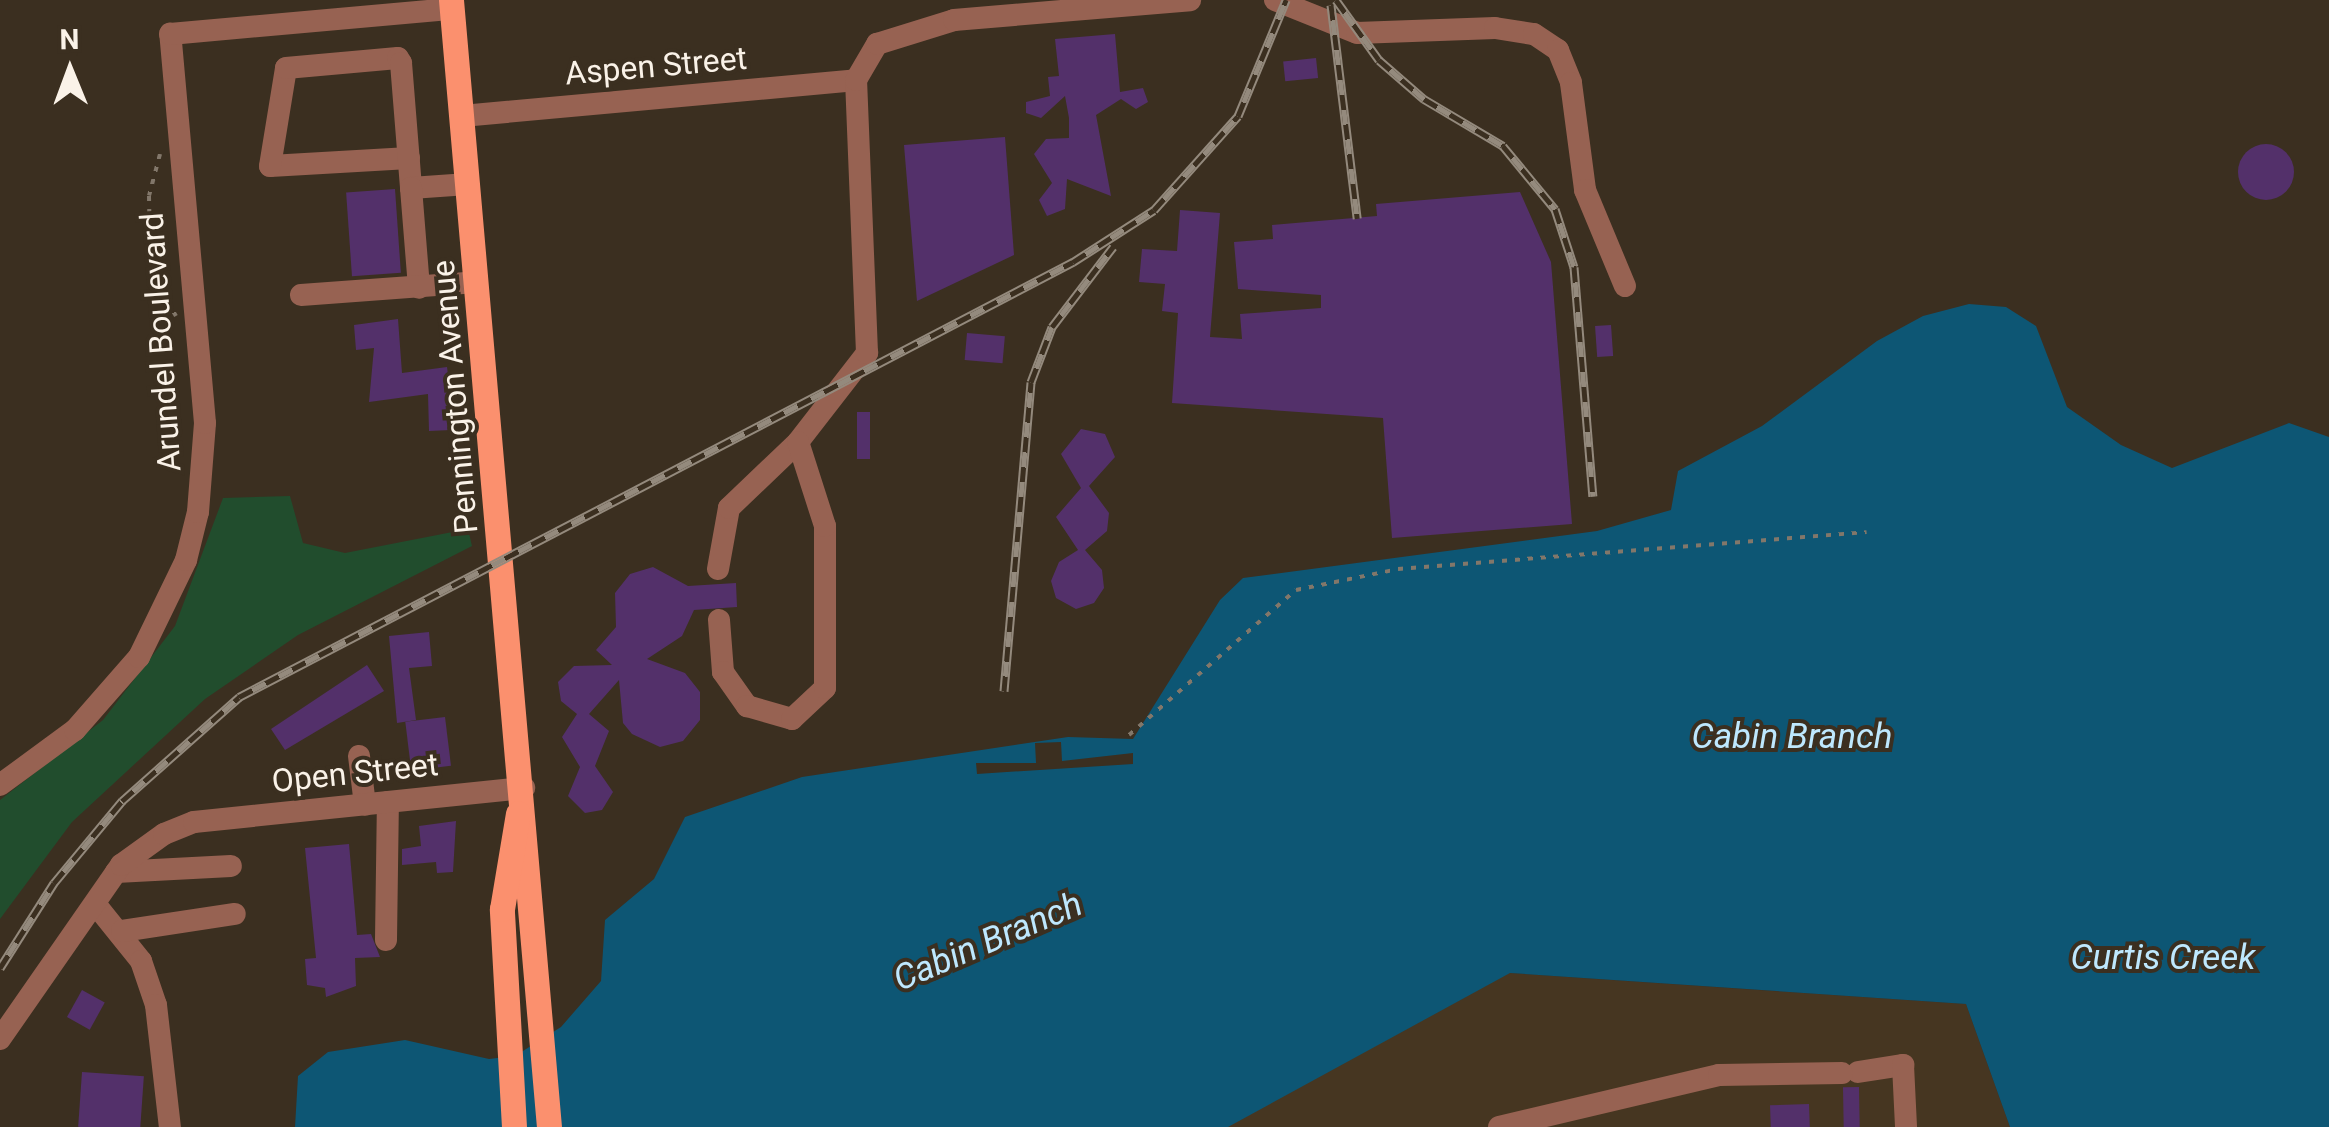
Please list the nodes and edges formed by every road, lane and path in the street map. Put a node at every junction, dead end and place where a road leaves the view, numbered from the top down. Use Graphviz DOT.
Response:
graph roads {
  1 [pos="1190,0"];
  2 [pos="1276,0"];
  3 [pos="451,5"];
  4 [pos="856,80"];
  5 [pos="462,116"];
  6 [pos="176,123"];
  7 [pos="409,158"];
  8 [pos="468,184"];
  9 [pos="412,188"];
  10 [pos="477,282"];
  11 [pos="1625,286"];
  12 [pos="419,288"];
  13 [pos="301,295"];
  14 [pos="200,343"];
  15 [pos="798,442"];
  16 [pos="1867,532"];
  17 [pos="718,569"];
  18 [pos="719,620"];
  19 [pos="1129,736"];
  20 [pos="359,756"];
  21 [pos="0,785"];
  22 [pos="524,788"];
  23 [pos="377,804"];
  24 [pos="231,866"];
  25 [pos="116,872"];
  26 [pos="96,905"];
  27 [pos="235,914"];
  28 [pos="122,931"];
  29 [pos="386,940"];
  30 [pos="0,1038"];
  31 [pos="170,1127"];
  32 [pos="514,1127"];
  33 [pos="549,1127"];
  34 [pos="1499,1127"];
  35 [pos="1906,1127"];
  1 -- 4 [label="street"];
  2 -- 11 [label="street"];
  3 -- 5 [label="main road, Pennington Avenue"];
  3 -- 6 [label="street, Arundel Boulevard"];
  4 -- 5 [label="street, Aspen Street"];
  4 -- 15 [label="street"];
  5 -- 8 [label="main road, Pennington Avenue"];
  6 -- 14 [label="street, Arundel Boulevard"];
  6 -- 14 [label="path"];
  7 -- 7 [label="street"];
  7 -- 9 [label="street"];
  8 -- 9 [label="street"];
  8 -- 10 [label="main road, Pennington Avenue"];
  9 -- 12 [label="street"];
  10 -- 12 [label="street"];
  10 -- 22 [label="main road, Pennington Avenue"];
  12 -- 13 [label="street"];
  14 -- 21 [label="street, Arundel Boulevard"];
  15 -- 17 [label="street"];
  15 -- 18 [label="street"];
  16 -- 19 [label="path"];
  20 -- 23 [label="street"];
  22 -- 23 [label="street, Open Street"];
  22 -- 32 [label="main road, Pennington Avenue"];
  22 -- 33 [label="main road, Pennington Avenue"];
  23 -- 25 [label="street, Open Street"];
  23 -- 29 [label="street"];
  24 -- 25 [label="street"];
  25 -- 26 [label="street"];
  26 -- 28 [label="street"];
  26 -- 30 [label="street"];
  27 -- 28 [label="street"];
  28 -- 31 [label="street"];
  34 -- 35 [label="street"];
}
